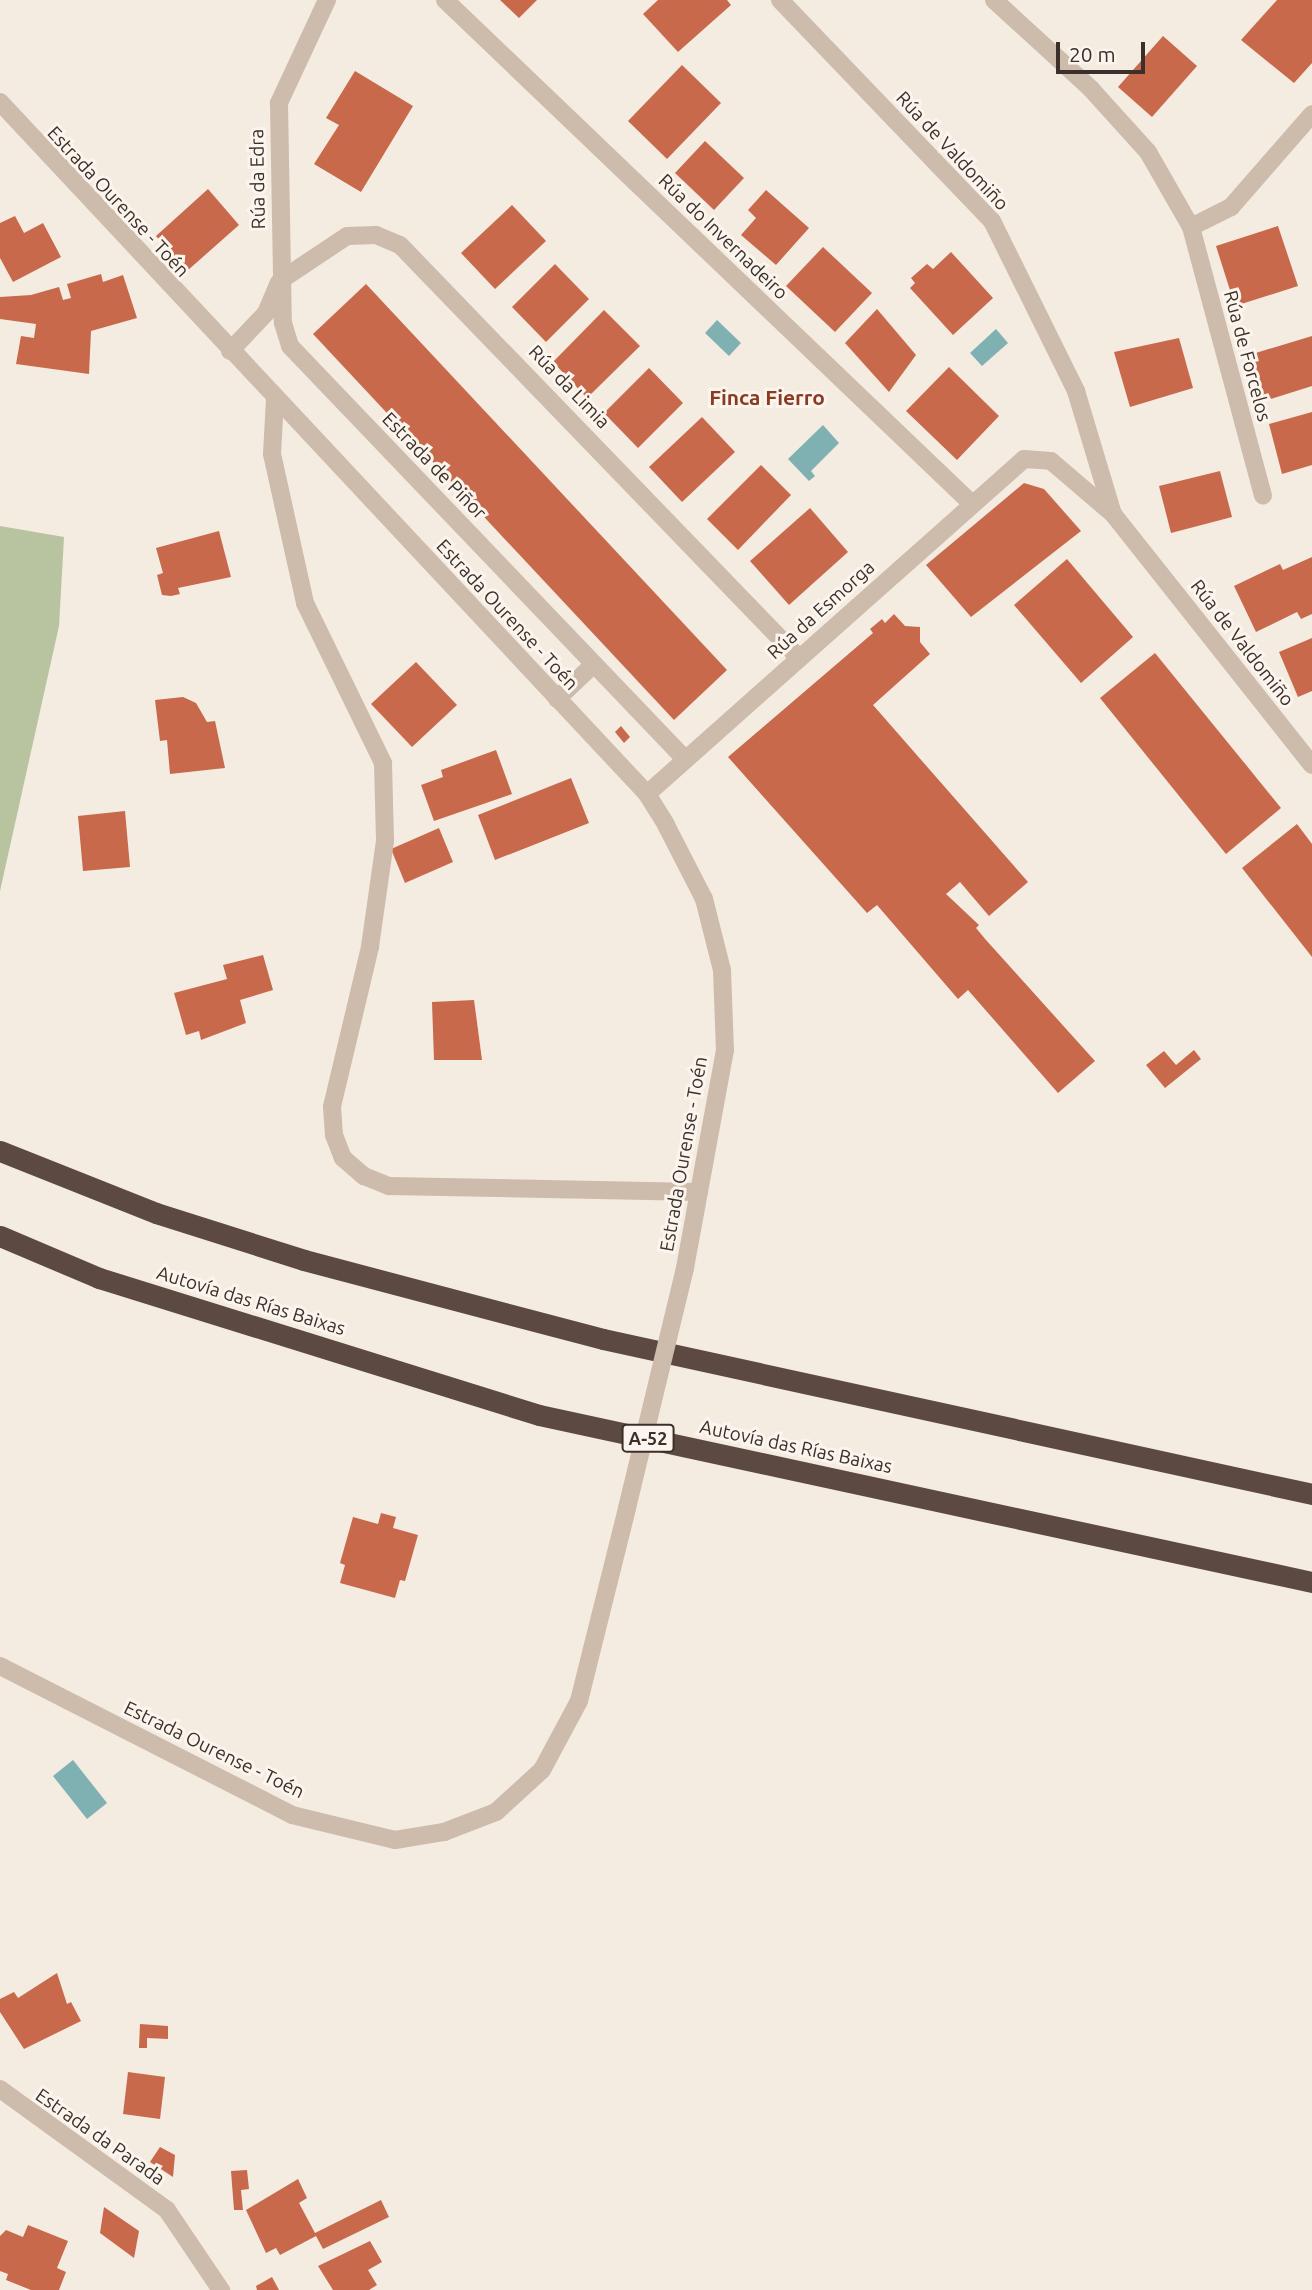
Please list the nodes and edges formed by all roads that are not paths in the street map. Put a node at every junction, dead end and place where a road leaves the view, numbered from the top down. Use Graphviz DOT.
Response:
graph roads {
  1 [pos="327,0"];
  2 [pos="445,0"];
  3 [pos="780,0"];
  4 [pos="994,0"];
  5 [pos="0,102"];
  6 [pos="1312,114"];
  7 [pos="1191,227"];
  8 [pos="281,279"];
  9 [pos="230,351"];
  10 [pos="275,399"];
  11 [pos="1024,458"];
  12 [pos="1263,496"];
  13 [pos="972,504"];
  14 [pos="1113,514"];
  15 [pos="799,658"];
  16 [pos="594,664"];
  17 [pos="557,699"];
  18 [pos="685,759"];
  19 [pos="1312,765"];
  20 [pos="647,794"];
  21 [pos="0,1151"];
  22 [pos="699,1192"];
  23 [pos="0,1236"];
  24 [pos="1312,1494"];
  25 [pos="1312,1582"];
  26 [pos="0,1666"];
  27 [pos="0,2089"];
  28 [pos="222,2290"];
  1 -- 8 [label="street, Rúa da Edra"];
  2 -- 13 [label="street, Rúa do Invernadeiro"];
  3 -- 14 [label="street, Rúa de Valdomiño"];
  4 -- 7 [label="street, Rúa de Forcelos"];
  5 -- 9 [label="street, Estrada Ourense - Toén"];
  6 -- 7 [label="street"];
  7 -- 12 [label="street, Rúa de Forcelos"];
  8 -- 9 [label="street, Rúa da Edra"];
  8 -- 15 [label="street, Rúa da Limia"];
  8 -- 16 [label="street, Estrada de Piñor"];
  9 -- 10 [label="street, Estrada Ourense - Toén"];
  10 -- 17 [label="street, Estrada Ourense - Toén"];
  10 -- 22 [label="street"];
  11 -- 13 [label="street, Rúa da Esmorga"];
  11 -- 14 [label="street, Rúa de Valdomiño"];
  13 -- 15 [label="street, Rúa da Esmorga"];
  14 -- 19 [label="street, Rúa de Valdomiño"];
  15 -- 18 [label="street, Rúa da Esmorga"];
  16 -- 17 [label="street"];
  16 -- 18 [label="street, Estrada de Piñor"];
  17 -- 20 [label="street, Estrada Ourense - Toén"];
  18 -- 20 [label="street, Rúa da Esmorga"];
  20 -- 22 [label="street, Estrada Ourense - Toén"];
  21 -- 24 [label="highway"];
  22 -- 26 [label="street, Estrada Ourense - Toén, bridge"];
  23 -- 25 [label="highway, Autovía das Rías Baixas / A-52"];
  27 -- 28 [label="street, Estrada da Parada"];
}
